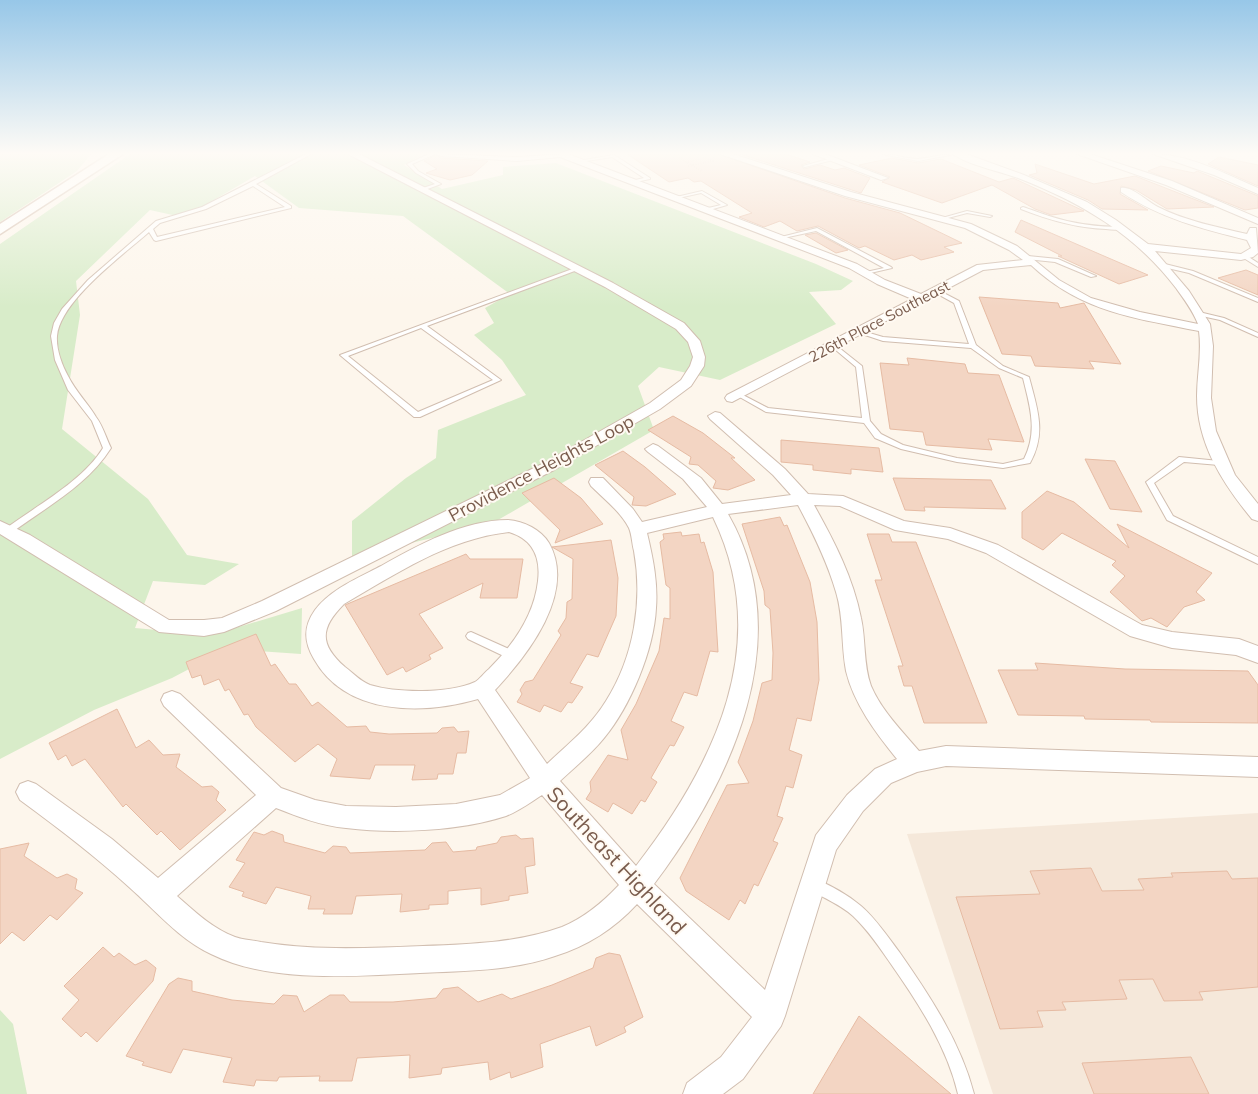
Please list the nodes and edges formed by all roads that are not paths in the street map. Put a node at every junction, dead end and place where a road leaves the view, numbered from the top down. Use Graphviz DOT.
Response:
graph roads {
  1 [pos="38,205"];
  2 [pos="210,205"];
  3 [pos="286,205"];
  4 [pos="452,205"];
  5 [pos="693,205"];
  6 [pos="725,205"];
  7 [pos="890,205"];
  8 [pos="1084,205"];
  9 [pos="1147,205"];
  10 [pos="1221,205"];
  11 [pos="1023,208"];
  12 [pos="706,210"];
  13 [pos="990,216"];
  14 [pos="944,218"];
  15 [pos="1258,221"];
  16 [pos="1258,226"];
  17 [pos="1123,228"];
  18 [pos="150,229"];
  19 [pos="0,230"];
  20 [pos="779,238"];
  21 [pos="1254,239"];
  22 [pos="1146,247"];
  23 [pos="1244,256"];
  24 [pos="1030,260"];
  25 [pos="1165,266"];
  26 [pos="1258,266"];
  27 [pos="577,269"];
  28 [pos="868,273"];
  29 [pos="1093,276"];
  30 [pos="936,291"];
  31 [pos="922,298"];
  32 [pos="1258,300"];
  33 [pos="1199,314"];
  34 [pos="422,326"];
  35 [pos="1205,329"];
  36 [pos="859,332"];
  37 [pos="1258,335"];
  38 [pos="833,345"];
  39 [pos="973,346"];
  40 [pos="736,397"];
  41 [pos="715,416"];
  42 [pos="866,421"];
  43 [pos="653,449"];
  44 [pos="1219,463"];
  45 [pos="597,482"];
  46 [pos="802,499"];
  47 [pos="718,510"];
  48 [pos="1258,515"];
  49 [pos="638,528"];
  50 [pos="4,529"];
  51 [pos="1258,560"];
  52 [pos="471,636"];
  53 [pos="1258,655"];
  54 [pos="514,656"];
  55 [pos="482,688"];
  56 [pos="172,700"];
  57 [pos="914,762"];
  58 [pos="1258,767"];
  59 [pos="545,781"];
  60 [pos="28,792"];
  61 [pos="274,796"];
  62 [pos="812,883"];
  63 [pos="637,886"];
  64 [pos="157,896"];
  65 [pos="771,1016"];
  66 [pos="698,1094"];
  67 [pos="966,1094"];
  1 -- 19 [label="main road"];
  2 -- 18 [label="lane"];
  3 -- 18 [label="lane"];
  4 -- 27 [label="street, Providence Heights Loop"];
  5 -- 12 [label="street"];
  6 -- 12 [label="lane"];
  7 -- 14 [label="street"];
  8 -- 17 [label="street"];
  9 -- 21 [label="street"];
  10 -- 15 [label="street"];
  11 -- 17 [label="lane"];
  12 -- 20 [label="street"];
  13 -- 14 [label="lane"];
  14 -- 24 [label="street"];
  16 -- 21 [label="street"];
  17 -- 22 [label="street"];
  18 -- 50 [label="lane"];
  20 -- 28 [label="street"];
  20 -- 28 [label="lane"];
  21 -- 23 [label="street"];
  22 -- 23 [label="street"];
  22 -- 25 [label="street"];
  23 -- 26 [label="lane"];
  24 -- 29 [label="lane"];
  24 -- 30 [label="street, 226th Place Southeast"];
  24 -- 35 [label="street"];
  25 -- 32 [label="lane"];
  25 -- 33 [label="street"];
  27 -- 34 [label="lane"];
  27 -- 50 [label="street, Providence Heights Loop"];
  28 -- 31 [label="street"];
  30 -- 31 [label="street, 226th Place Southeast"];
  30 -- 39 [label="lane"];
  31 -- 36 [label="street, 226th Place Southeast"];
  33 -- 35 [label="street"];
  33 -- 37 [label="lane"];
  34 -- 34 [label="lane"];
  35 -- 44 [label="street"];
  36 -- 38 [label="street, 226th Place Southeast"];
  36 -- 39 [label="lane"];
  38 -- 40 [label="street, 226th Place Southeast"];
  38 -- 42 [label="lane"];
  39 -- 42 [label="lane"];
  40 -- 42 [label="lane"];
  41 -- 46 [label="street"];
  43 -- 47 [label="street"];
  44 -- 48 [label="street"];
  44 -- 51 [label="lane"];
  45 -- 49 [label="street"];
  46 -- 47 [label="street"];
  46 -- 53 [label="street"];
  46 -- 57 [label="street"];
  47 -- 49 [label="street"];
  47 -- 63 [label="street"];
  49 -- 59 [label="street"];
  52 -- 54 [label="lane"];
  54 -- 55 [label="street"];
  54 -- 55 [label="street"];
  55 -- 59 [label="street, Southeast Highland"];
  56 -- 61 [label="street"];
  57 -- 58 [label="street"];
  57 -- 62 [label="street"];
  59 -- 61 [label="street"];
  59 -- 63 [label="street, Southeast Highland"];
  60 -- 64 [label="street"];
  61 -- 64 [label="street"];
  62 -- 65 [label="street"];
  62 -- 67 [label="lane"];
  63 -- 64 [label="street"];
  63 -- 65 [label="street, Southeast Highland"];
  65 -- 66 [label="street"];
}
